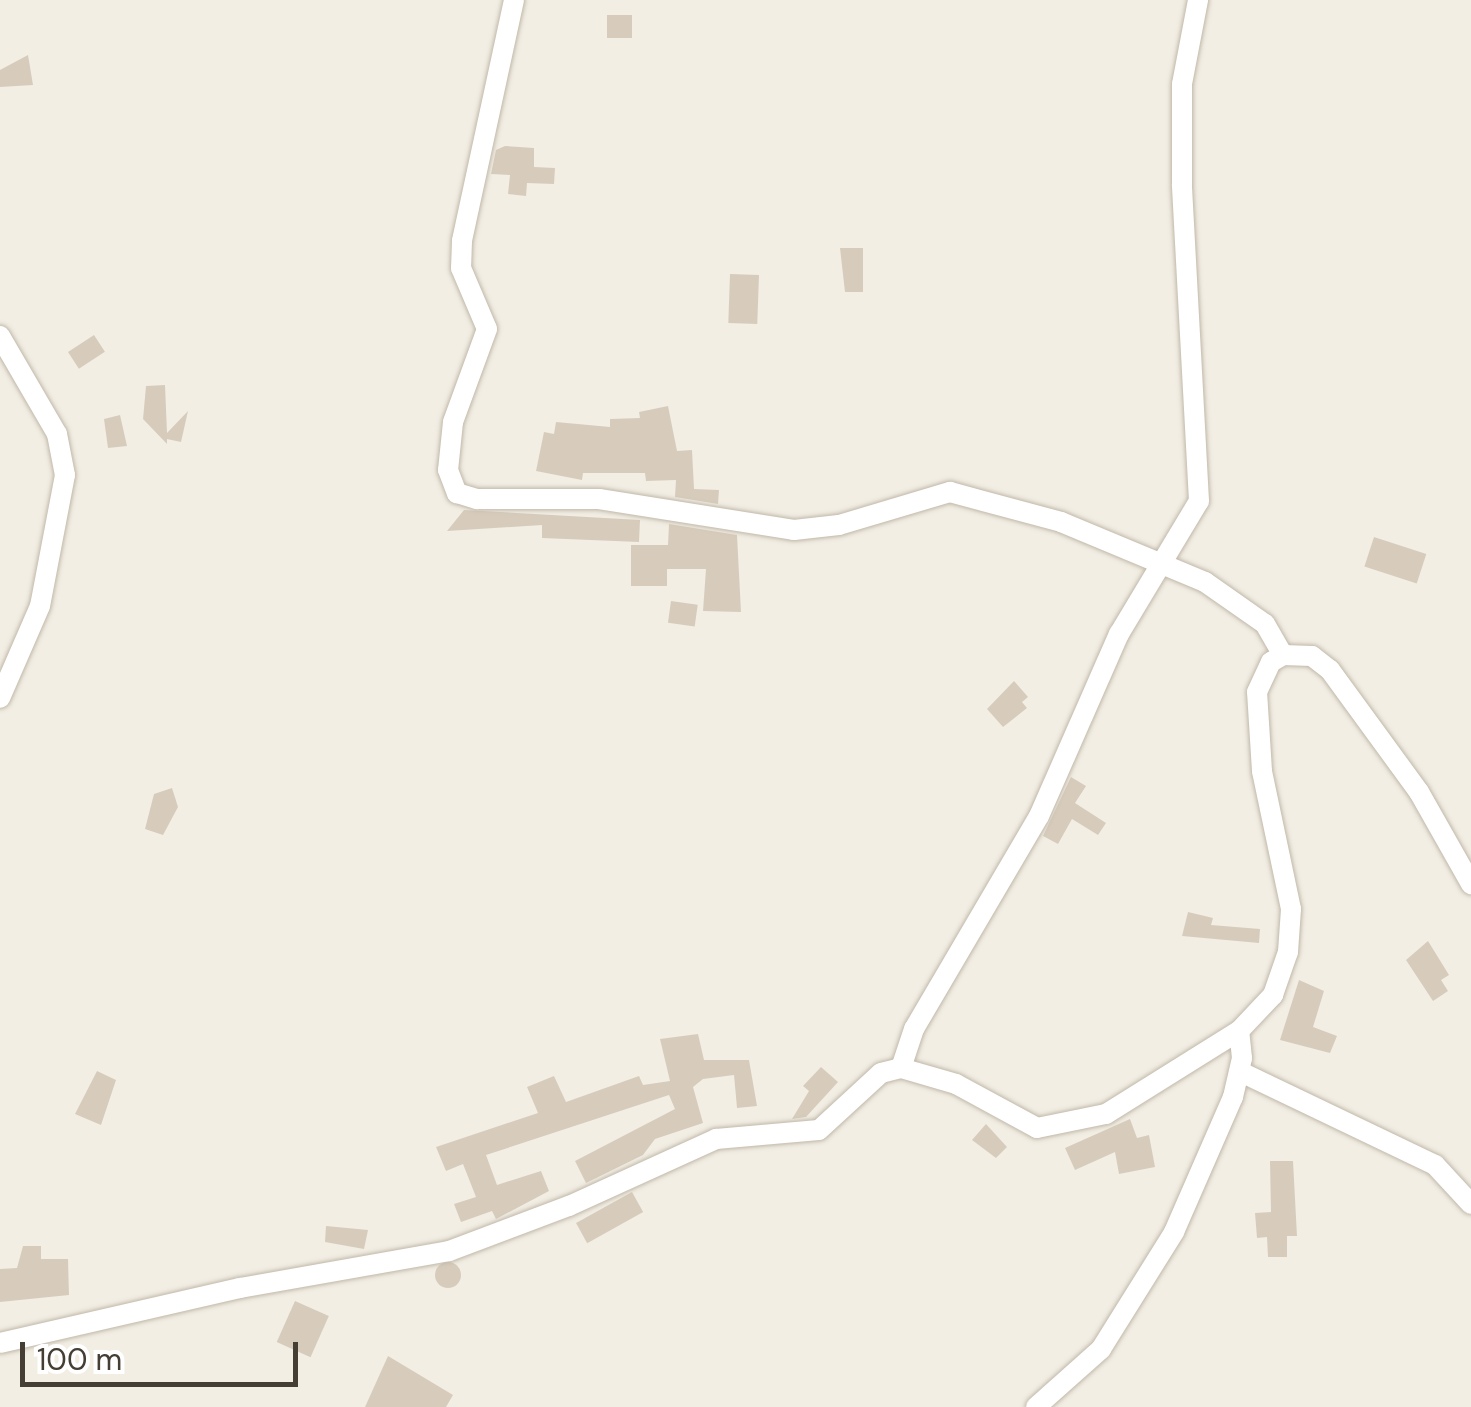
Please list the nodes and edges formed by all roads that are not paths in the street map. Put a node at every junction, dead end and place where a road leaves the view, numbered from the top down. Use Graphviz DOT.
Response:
graph roads {
  1 [pos="514,0"];
  2 [pos="1198,0"];
  3 [pos="0,336"];
  4 [pos="1165,564"];
  5 [pos="1283,656"];
  6 [pos="0,698"];
  7 [pos="1471,884"];
  8 [pos="1238,1031"];
  9 [pos="900,1068"];
  10 [pos="1241,1072"];
  11 [pos="1471,1204"];
  12 [pos="0,1342"];
  13 [pos="1036,1407"];
  1 -- 4 [label="street"];
  2 -- 4 [label="street"];
  3 -- 6 [label="street"];
  4 -- 5 [label="street"];
  4 -- 9 [label="street"];
  5 -- 7 [label="street"];
  5 -- 8 [label="street"];
  8 -- 9 [label="street"];
  8 -- 10 [label="street"];
  9 -- 12 [label="street"];
  10 -- 11 [label="street"];
  10 -- 13 [label="street"];
}
